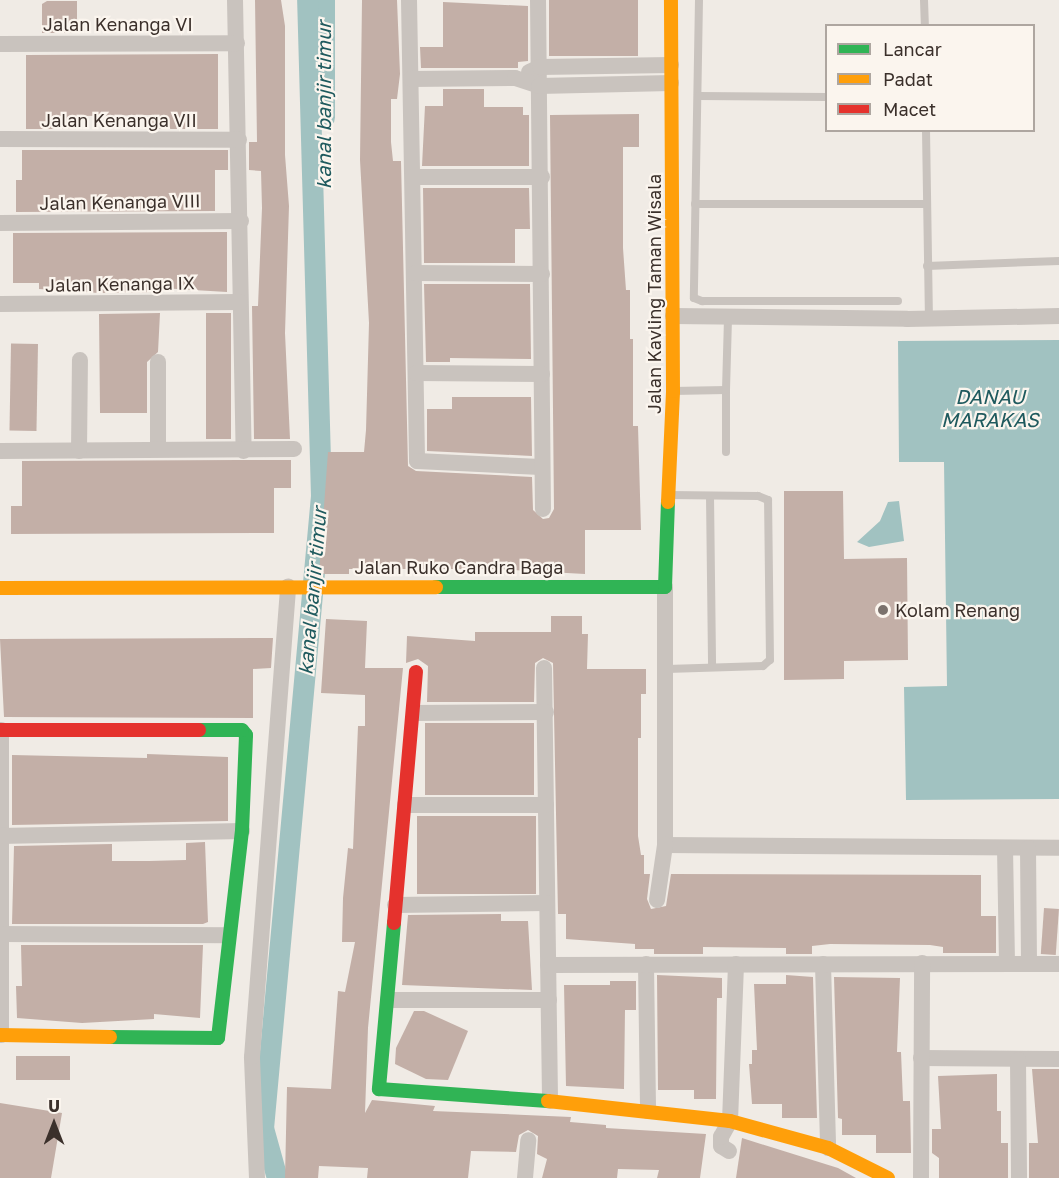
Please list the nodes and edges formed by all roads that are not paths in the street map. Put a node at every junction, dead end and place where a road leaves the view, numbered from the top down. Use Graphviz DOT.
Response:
graph roads {
  1 [pos="235,0"];
  2 [pos="409,0"];
  3 [pos="538,0"];
  4 [pos="671,0"];
  5 [pos="699,0"];
  6 [pos="924,0"];
  7 [pos="924,24"];
  8 [pos="237,43"];
  9 [pos="0,44"];
  10 [pos="672,65"];
  11 [pos="540,67"];
  12 [pos="515,78"];
  13 [pos="411,79"];
  14 [pos="672,83"];
  15 [pos="539,86"];
  16 [pos="699,96"];
  17 [pos="825,98"];
  18 [pos="926,132"];
  19 [pos="0,140"];
  20 [pos="238,140"];
  21 [pos="413,177"];
  22 [pos="542,177"];
  23 [pos="695,204"];
  24 [pos="926,204"];
  25 [pos="241,221"];
  26 [pos="0,223"];
  27 [pos="1059,261"];
  28 [pos="927,266"];
  29 [pos="415,273"];
  30 [pos="542,274"];
  31 [pos="898,301"];
  32 [pos="240,302"];
  33 [pos="0,304"];
  34 [pos="672,316"];
  35 [pos="1059,316"];
  36 [pos="728,317"];
  37 [pos="929,319"];
  38 [pos="80,360"];
  39 [pos="158,362"];
  40 [pos="416,373"];
  41 [pos="542,374"];
  42 [pos="726,390"];
  43 [pos="672,391"];
  44 [pos="158,449"];
  45 [pos="294,449"];
  46 [pos="0,451"];
  47 [pos="79,451"];
  48 [pos="244,451"];
  49 [pos="726,452"];
  50 [pos="541,467"];
  51 [pos="668,495"];
  52 [pos="710,496"];
  53 [pos="543,509"];
  54 [pos="292,586"];
  55 [pos="665,587"];
  56 [pos="0,588"];
  57 [pos="544,668"];
  58 [pos="712,668"];
  59 [pos="668,669"];
  60 [pos="416,672"];
  61 [pos="546,712"];
  62 [pos="414,713"];
  63 [pos="1,730"];
  64 [pos="405,805"];
  65 [pos="546,805"];
  66 [pos="242,831"];
  67 [pos="1,836"];
  68 [pos="665,845"];
  69 [pos="1028,848"];
  70 [pos="1059,848"];
  71 [pos="1005,849"];
  72 [pos="657,900"];
  73 [pos="546,903"];
  74 [pos="395,906"];
  75 [pos="1,934"];
  76 [pos="228,935"];
  77 [pos="922,963"];
  78 [pos="1006,963"];
  79 [pos="1029,963"];
  80 [pos="1059,963"];
  81 [pos="646,964"];
  82 [pos="736,964"];
  83 [pos="823,964"];
  84 [pos="548,965"];
  85 [pos="388,1000"];
  86 [pos="549,1000"];
  87 [pos="1,1035"];
  88 [pos="921,1058"];
  89 [pos="1059,1059"];
  90 [pos="1018,1060"];
  91 [pos="550,1101"];
  92 [pos="648,1112"];
  93 [pos="730,1121"];
  94 [pos="528,1140"];
  95 [pos="828,1148"];
  96 [pos="729,1151"];
  97 [pos="257,1178"];
  98 [pos="525,1178"];
  99 [pos="888,1178"];
  100 [pos="921,1178"];
  101 [pos="1019,1178"];
  1 -- 8 [label="street"];
  2 -- 13 [label="street"];
  3 -- 11 [label="street"];
  4 -- 10 [label="street, Jalan Kavling Taman Wisala"];
  5 -- 16 [label="lane"];
  6 -- 7 [label="lane"];
  8 -- 9 [label="street, Jalan Kenanga VI"];
  8 -- 20 [label="street"];
  10 -- 11 [label="street"];
  10 -- 14 [label="street, Jalan Kavling Taman Wisala"];
  11 -- 12 [label="street"];
  11 -- 15 [label="street"];
  12 -- 13 [label="street"];
  12 -- 15 [label="street"];
  13 -- 21 [label="street"];
  14 -- 15 [label="street"];
  14 -- 34 [label="street, Jalan Kavling Taman Wisala"];
  15 -- 22 [label="street"];
  16 -- 17 [label="lane"];
  16 -- 23 [label="lane"];
  18 -- 24 [label="lane"];
  19 -- 20 [label="street, Jalan Kenanga VII"];
  20 -- 25 [label="street"];
  21 -- 22 [label="street"];
  21 -- 29 [label="street"];
  22 -- 30 [label="street"];
  23 -- 24 [label="lane"];
  23 -- 31 [label="lane"];
  24 -- 28 [label="lane"];
  25 -- 26 [label="street, Jalan Kenanga VIII"];
  25 -- 32 [label="street"];
  27 -- 28 [label="lane"];
  28 -- 37 [label="lane"];
  29 -- 30 [label="street"];
  29 -- 40 [label="street"];
  30 -- 41 [label="street"];
  32 -- 33 [label="street, Jalan Kenanga IX"];
  32 -- 48 [label="street"];
  34 -- 36 [label="street"];
  34 -- 43 [label="street, Jalan Kavling Taman Wisala"];
  35 -- 37 [label="street"];
  36 -- 37 [label="street"];
  36 -- 42 [label="lane"];
  38 -- 47 [label="street"];
  39 -- 44 [label="street"];
  40 -- 41 [label="street"];
  40 -- 50 [label="street"];
  41 -- 50 [label="street"];
  42 -- 43 [label="lane"];
  42 -- 49 [label="lane"];
  43 -- 51 [label="street, Jalan Kavling Taman Wisala"];
  44 -- 47 [label="street"];
  44 -- 48 [label="street"];
  45 -- 48 [label="street"];
  46 -- 47 [label="street"];
  50 -- 53 [label="street"];
  51 -- 52 [label="lane"];
  51 -- 55 [label="street, Jalan Kavling Taman Wisala"];
  52 -- 58 [label="lane"];
  52 -- 58 [label="lane"];
  54 -- 55 [label="street, Jalan Ruko Candra Baga"];
  54 -- 56 [label="street, Jalan Ruko Candra Baga"];
  54 -- 97 [label="street"];
  55 -- 59 [label="street"];
  57 -- 61 [label="street"];
  58 -- 59 [label="lane"];
  59 -- 68 [label="street"];
  60 -- 62 [label="street"];
  61 -- 62 [label="street"];
  61 -- 65 [label="street"];
  62 -- 64 [label="street"];
  63 -- 66 [label="street"];
  63 -- 67 [label="street"];
  64 -- 65 [label="street"];
  64 -- 74 [label="street"];
  65 -- 73 [label="street"];
  66 -- 67 [label="street"];
  66 -- 76 [label="street"];
  67 -- 75 [label="street"];
  68 -- 71 [label="street"];
  68 -- 72 [label="street"];
  69 -- 70 [label="street"];
  69 -- 71 [label="street"];
  69 -- 79 [label="street"];
  71 -- 78 [label="street"];
  73 -- 74 [label="street"];
  73 -- 84 [label="street"];
  74 -- 85 [label="street"];
  75 -- 76 [label="street"];
  75 -- 87 [label="street"];
  76 -- 87 [label="street"];
  77 -- 78 [label="street"];
  77 -- 83 [label="street"];
  77 -- 88 [label="street"];
  78 -- 79 [label="street"];
  79 -- 80 [label="street"];
  81 -- 82 [label="street"];
  81 -- 84 [label="street"];
  81 -- 92 [label="street"];
  82 -- 83 [label="street"];
  82 -- 93 [label="street"];
  83 -- 95 [label="street"];
  84 -- 86 [label="street"];
  85 -- 86 [label="street"];
  85 -- 91 [label="street"];
  86 -- 91 [label="street"];
  88 -- 90 [label="street"];
  88 -- 100 [label="street"];
  89 -- 90 [label="street"];
  90 -- 101 [label="street"];
  91 -- 92 [label="street"];
  92 -- 93 [label="street"];
  93 -- 95 [label="street"];
  93 -- 96 [label="street"];
  94 -- 98 [label="street"];
  95 -- 99 [label="street"];
}
